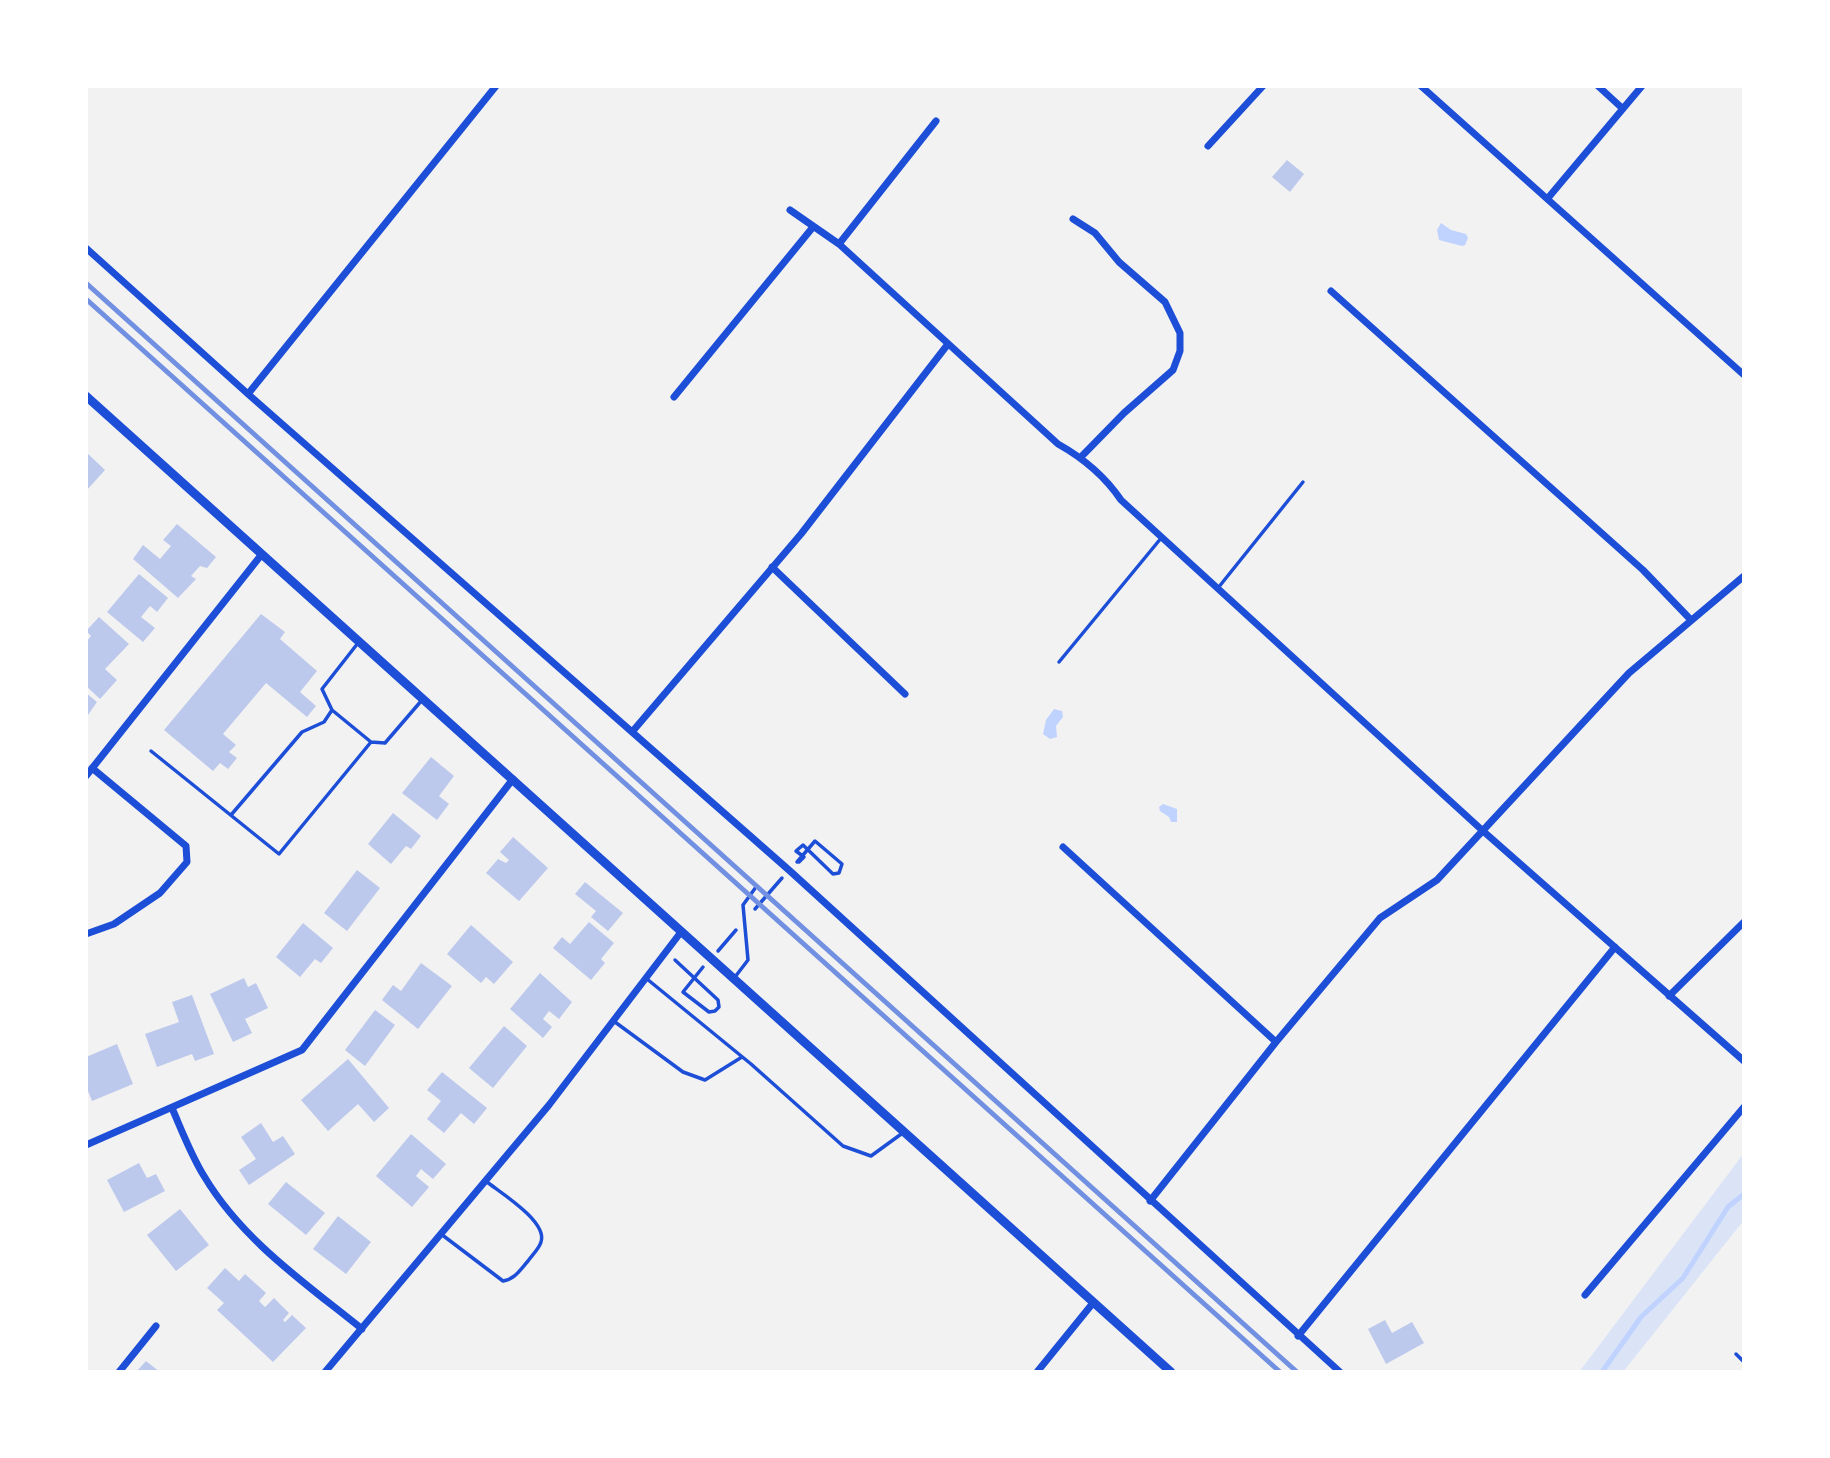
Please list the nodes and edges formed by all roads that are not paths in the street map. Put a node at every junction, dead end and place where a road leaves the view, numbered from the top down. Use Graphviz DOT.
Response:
graph roads {
  1 [pos="496,86"];
  2 [pos="1263,86"];
  3 [pos="1421,86"];
  4 [pos="1598,86"];
  5 [pos="1642,86"];
  6 [pos="1622,108"];
  7 [pos="936,121"];
  8 [pos="1208,146"];
  9 [pos="1548,198"];
  10 [pos="790,210"];
  11 [pos="1073,219"];
  12 [pos="813,227"];
  13 [pos="839,244"];
  14 [pos="86,248"];
  15 [pos="1331,290"];
  16 [pos="948,344"];
  17 [pos="1744,375"];
  18 [pos="248,394"];
  19 [pos="86,396"];
  20 [pos="674,397"];
  21 [pos="1081,457"];
  22 [pos="1303,482"];
  23 [pos="1162,537"];
  24 [pos="262,554"];
  25 [pos="772,567"];
  26 [pos="1744,576"];
  27 [pos="1218,588"];
  28 [pos="1691,620"];
  29 [pos="359,641"];
  30 [pos="1059,662"];
  31 [pos="905,694"];
  32 [pos="423,699"];
  33 [pos="332,710"];
  34 [pos="632,732"];
  35 [pos="371,742"];
  36 [pos="151,751"];
  37 [pos="92,768"];
  38 [pos="86,776"];
  39 [pos="513,779"];
  40 [pos="231,815"];
  41 [pos="1483,831"];
  42 [pos="1063,847"];
  43 [pos="756,887"];
  44 [pos="1744,922"];
  45 [pos="681,932"];
  46 [pos="86,934"];
  47 [pos="1615,947"];
  48 [pos="645,978"];
  49 [pos="734,979"];
  50 [pos="1669,996"];
  51 [pos="613,1021"];
  52 [pos="1276,1042"];
  53 [pos="742,1057"];
  54 [pos="1744,1061"];
  55 [pos="1744,1107"];
  56 [pos="172,1108"];
  57 [pos="904,1132"];
  58 [pos="86,1145"];
  59 [pos="485,1181"];
  60 [pos="1150,1201"];
  61 [pos="441,1234"];
  62 [pos="1585,1295"];
  63 [pos="1093,1303"];
  64 [pos="156,1326"];
  65 [pos="362,1329"];
  66 [pos="1298,1336"];
  67 [pos="1736,1354"];
  68 [pos="1744,1362"];
  69 [pos="119,1372"];
  70 [pos="325,1372"];
  71 [pos="1037,1372"];
  72 [pos="1171,1372"];
  73 [pos="1340,1372"];
  1 -- 18 [label="street"];
  2 -- 8 [label="street"];
  3 -- 9 [label="street"];
  4 -- 6 [label="street"];
  5 -- 6 [label="street"];
  6 -- 9 [label="street"];
  7 -- 13 [label="street"];
  9 -- 17 [label="street"];
  10 -- 12 [label="street"];
  11 -- 21 [label="street"];
  12 -- 13 [label="street"];
  12 -- 20 [label="street"];
  13 -- 16 [label="street"];
  14 -- 18 [label="street"];
  15 -- 28 [label="street"];
  16 -- 21 [label="street"];
  16 -- 25 [label="street"];
  18 -- 34 [label="street"];
  19 -- 24 [label="street"];
  21 -- 23 [label="street"];
  22 -- 27 [label="lane"];
  23 -- 27 [label="street"];
  23 -- 30 [label="lane"];
  24 -- 29 [label="street"];
  24 -- 37 [label="street"];
  25 -- 31 [label="street"];
  25 -- 34 [label="street"];
  26 -- 28 [label="street"];
  27 -- 41 [label="street"];
  28 -- 41 [label="street"];
  29 -- 32 [label="street"];
  29 -- 33 [label="lane"];
  32 -- 35 [label="lane"];
  32 -- 39 [label="street"];
  33 -- 35 [label="lane"];
  33 -- 40 [label="lane"];
  34 -- 60 [label="street"];
  35 -- 40 [label="lane"];
  36 -- 40 [label="lane"];
  37 -- 38 [label="street"];
  37 -- 46 [label="street"];
  39 -- 45 [label="street"];
  39 -- 56 [label="street"];
  41 -- 47 [label="street"];
  41 -- 52 [label="street"];
  42 -- 52 [label="street"];
  43 -- 49 [label="lane"];
  44 -- 50 [label="street"];
  45 -- 48 [label="street"];
  45 -- 49 [label="street"];
  47 -- 50 [label="street"];
  47 -- 66 [label="street"];
  48 -- 51 [label="street"];
  48 -- 53 [label="lane"];
  49 -- 57 [label="street"];
  50 -- 54 [label="street"];
  51 -- 53 [label="lane"];
  51 -- 59 [label="street"];
  52 -- 60 [label="street"];
  53 -- 57 [label="lane"];
  55 -- 62 [label="street"];
  56 -- 58 [label="street"];
  56 -- 65 [label="street"];
  57 -- 63 [label="street"];
  59 -- 61 [label="street"];
  59 -- 61 [label="lane"];
  60 -- 66 [label="street"];
  61 -- 65 [label="street"];
  63 -- 71 [label="street"];
  63 -- 72 [label="street"];
  64 -- 69 [label="street"];
  65 -- 70 [label="street"];
  66 -- 73 [label="street"];
  67 -- 68 [label="lane"];
}
